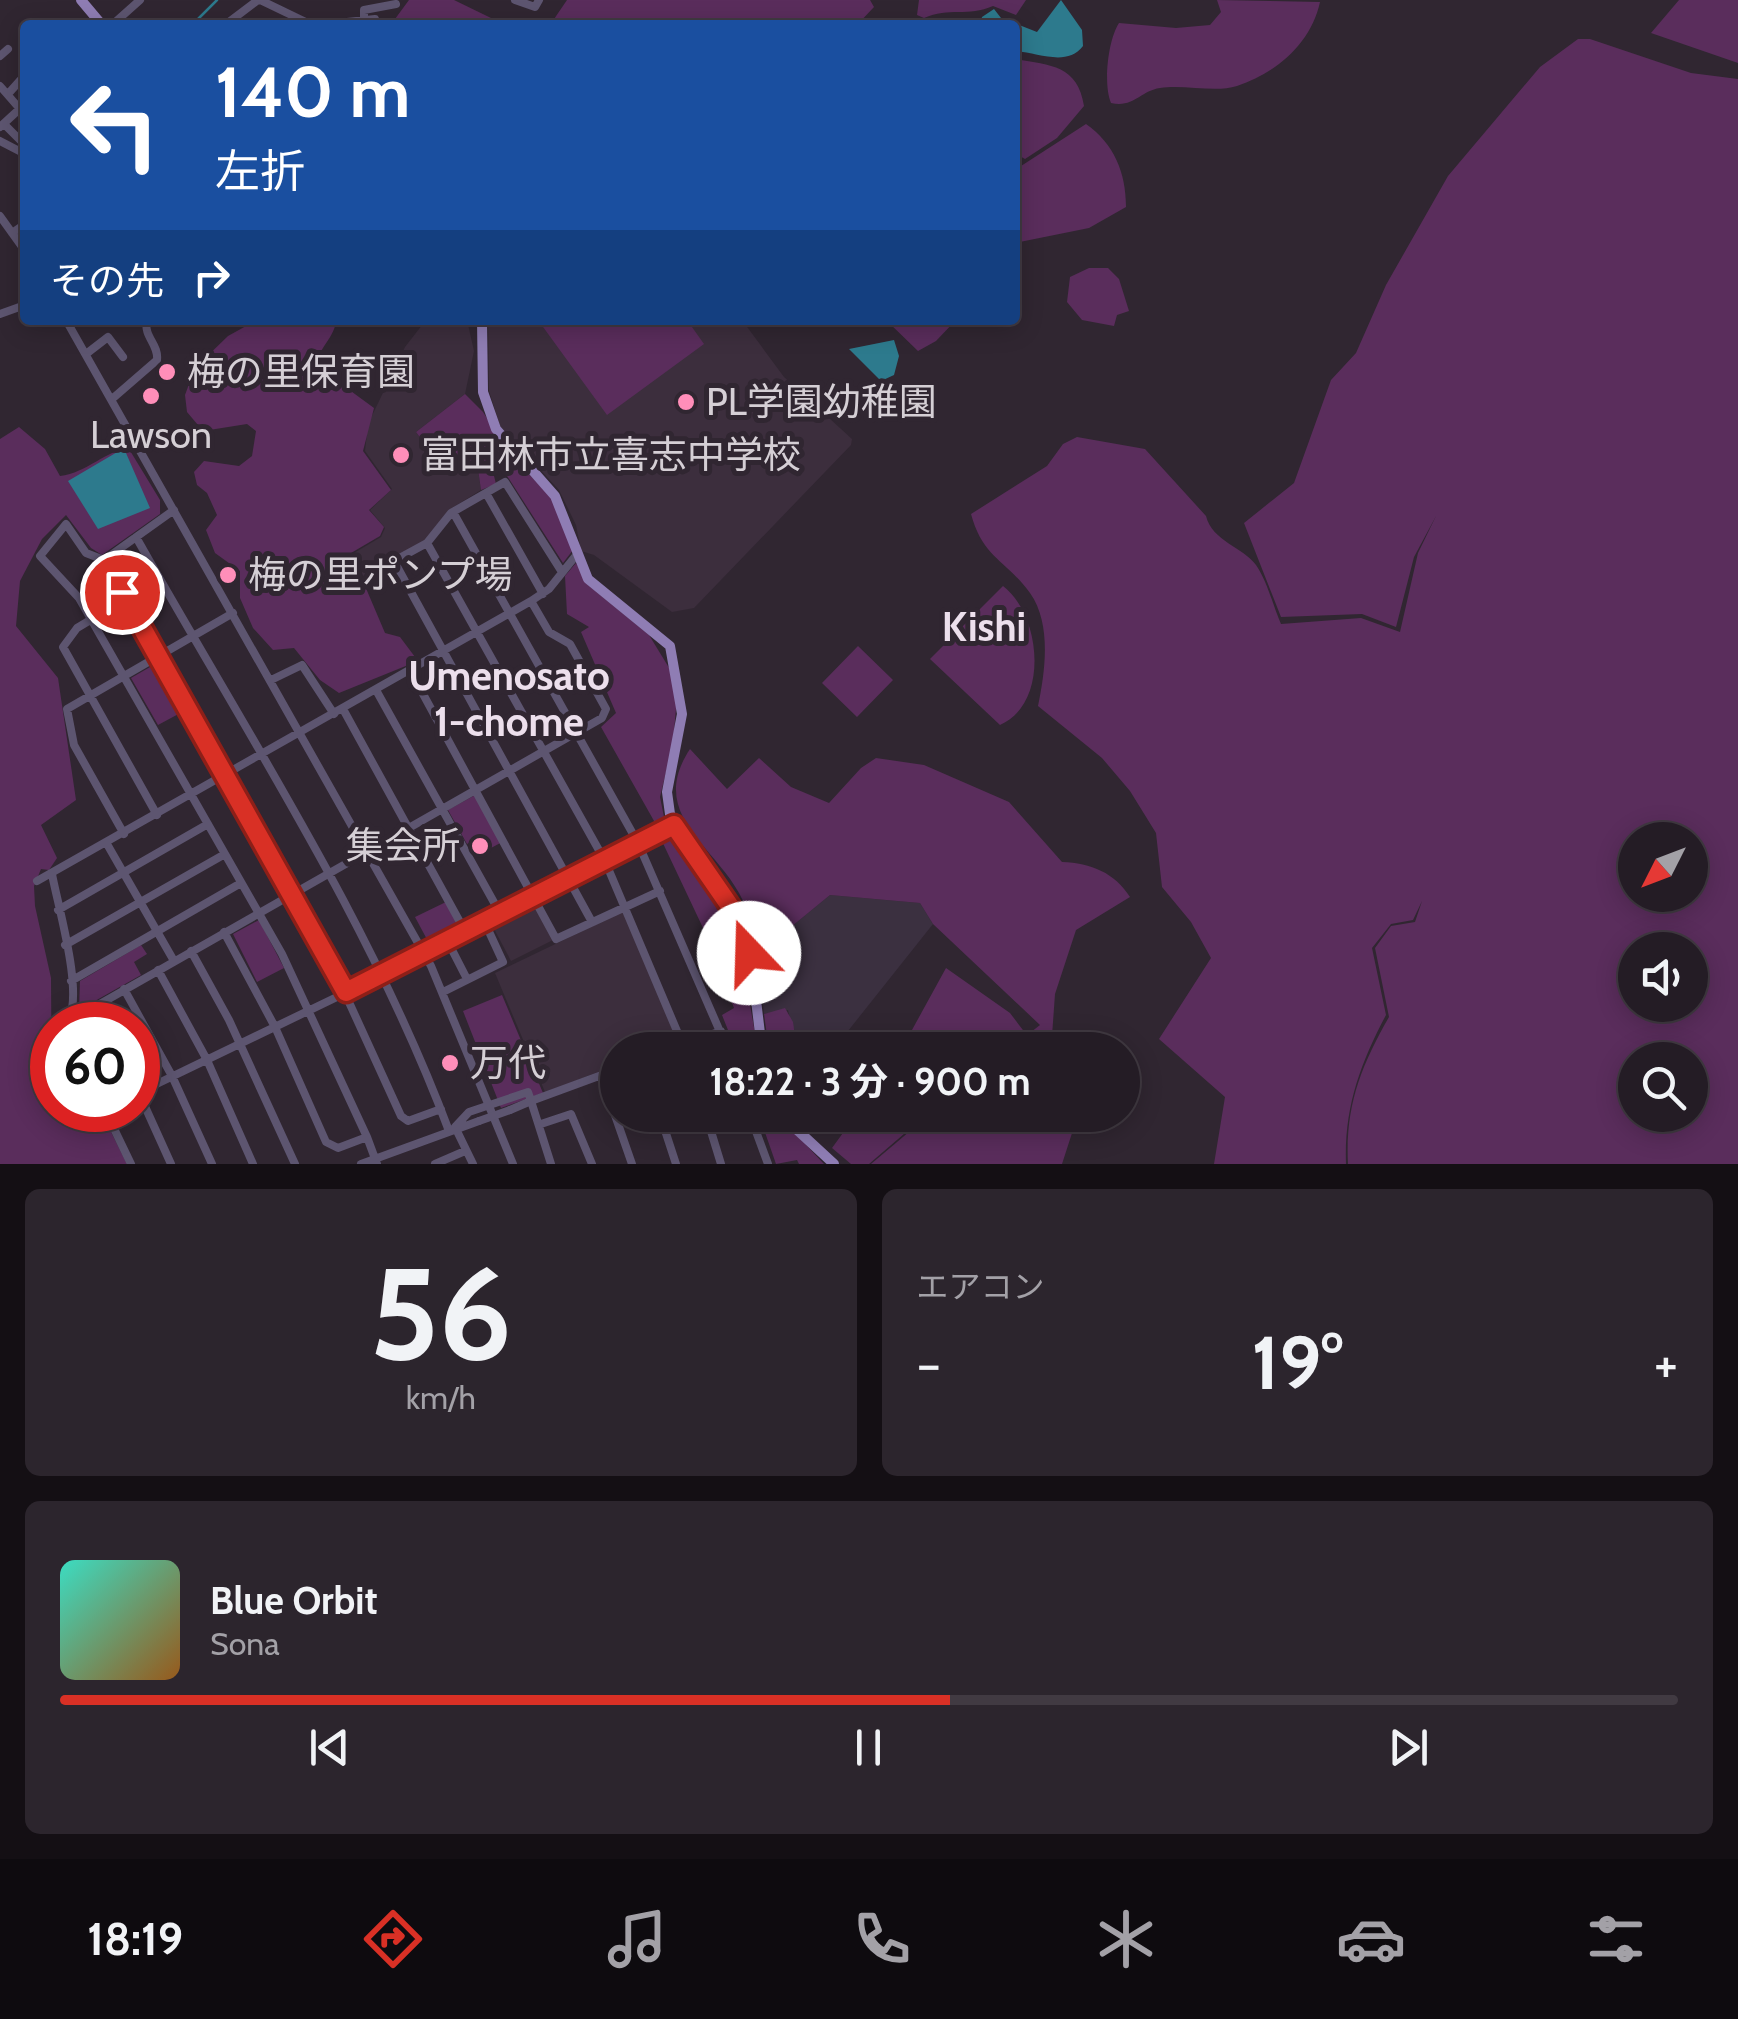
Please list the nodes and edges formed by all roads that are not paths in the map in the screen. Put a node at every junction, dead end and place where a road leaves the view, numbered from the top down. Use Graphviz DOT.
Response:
graph roads {
  1 [pos="81,0"];
  2 [pos="140,0"];
  3 [pos="259,0"];
  4 [pos="515,0"];
  5 [pos="539,0"];
  6 [pos="396,4"];
  7 [pos="98,20"];
  8 [pos="118,20"];
  9 [pos="232,20"];
  10 [pos="290,20"];
  11 [pos="364,20"];
  12 [pos="376,20"];
  13 [pos="20,81"];
  14 [pos="0,86"];
  15 [pos="8,94"];
  16 [pos="20,104"];
  17 [pos="0,216"];
  18 [pos="20,227"];
  19 [pos="12,233"];
  20 [pos="20,245"];
  21 [pos="69,325"];
  22 [pos="147,325"];
  23 [pos="482,325"];
  24 [pos="86,354"];
  25 [pos="124,357"];
  26 [pos="112,399"];
  27 [pos="486,493"];
  28 [pos="174,510"];
  29 [pos="453,512"];
  30 [pos="136,537"];
  31 [pos="427,542"];
  32 [pos="578,553"];
  33 [pos="104,560"];
  34 [pos="562,572"];
  35 [pos="543,594"];
  36 [pos="531,601"];
  37 [pos="233,613"];
  38 [pos="510,613"];
  39 [pos="92,619"];
  40 [pos="477,632"];
  41 [pos="192,637"];
  42 [pos="444,651"];
  43 [pos="158,656"];
  44 [pos="410,670"];
  45 [pos="124,676"];
  46 [pos="271,680"];
  47 [pos="376,690"];
  48 [pos="90,695"];
  49 [pos="338,712"];
  50 [pos="578,732"];
  51 [pos="301,733"];
  52 [pos="544,751"];
  53 [pos="260,756"];
  54 [pos="509,771"];
  55 [pos="225,776"];
  56 [pos="478,788"];
  57 [pos="192,795"];
  58 [pos="444,808"];
  59 [pos="157,815"];
  60 [pos="208,824"];
  61 [pos="674,825"];
  62 [pos="410,828"];
  63 [pos="124,834"];
  64 [pos="107,844"];
  65 [pos="638,844"];
  66 [pos="368,851"];
  67 [pos="225,854"];
  68 [pos="605,861"];
  69 [pos="123,872"];
  70 [pos="52,874"];
  71 [pos="327,874"];
  72 [pos="569,880"];
  73 [pos="38,882"];
  74 [pos="241,884"];
  75 [pos="660,891"];
  76 [pos="292,894"];
  77 [pos="534,897"];
  78 [pos="140,902"];
  79 [pos="626,906"];
  80 [pos="58,910"];
  81 [pos="258,913"];
  82 [pos="501,914"];
  83 [pos="592,922"];
  84 [pos="484,923"];
  85 [pos="157,932"];
  86 [pos="224,932"];
  87 [pos="466,933"];
  88 [pos="448,942"];
  89 [pos="65,945"];
  90 [pos="191,952"];
  91 [pos="424,954"];
  92 [pos="174,961"];
  93 [pos="158,970"];
  94 [pos="381,975"];
  95 [pos="467,979"];
  96 [pos="71,982"];
  97 [pos="124,989"];
  98 [pos="346,992"];
  99 [pos="442,992"];
  100 [pos="69,1002"];
  101 [pos="101,1002"];
  102 [pos="310,1009"];
  103 [pos="275,1026"];
  104 [pos="721,1031"];
  105 [pos="678,1032"];
  106 [pos="760,1032"];
  107 [pos="240,1044"];
  108 [pos="206,1060"];
  109 [pos="600,1075"];
  110 [pos="172,1076"];
  111 [pos="160,1082"];
  112 [pos="532,1101"];
  113 [pos="490,1105"];
  114 [pos="440,1109"];
  115 [pos="540,1124"];
  116 [pos="452,1130"];
  117 [pos="116,1132"];
  118 [pos="156,1132"];
  119 [pos="624,1132"];
  120 [pos="666,1132"];
  121 [pos="711,1132"];
  122 [pos="756,1132"];
  123 [pos="799,1132"];
  124 [pos="367,1138"];
  125 [pos="465,1152"];
  126 [pos="376,1162"];
  127 [pos="131,1164"];
  128 [pos="171,1164"];
  129 [pos="212,1164"];
  130 [pos="253,1164"];
  131 [pos="295,1164"];
  132 [pos="360,1164"];
  133 [pos="436,1164"];
  134 [pos="474,1164"];
  135 [pos="513,1164"];
  136 [pos="551,1164"];
  137 [pos="592,1164"];
  138 [pos="632,1164"];
  139 [pos="676,1164"];
  140 [pos="721,1164"];
  141 [pos="768,1164"];
  142 [pos="834,1164"];
  1 -- 7 [label="main road"];
  2 -- 8 [label="street"];
  3 -- 9 [label="street"];
  3 -- 10 [label="street"];
  4 -- 5 [label="street"];
  6 -- 11 [label="street"];
  11 -- 12 [label="street"];
  13 -- 15 [label="street"];
  14 -- 15 [label="street"];
  15 -- 16 [label="street"];
  17 -- 19 [label="street"];
  18 -- 19 [label="street"];
  19 -- 20 [label="street"];
  21 -- 24 [label="street"];
  22 -- 26 [label="street"];
  23 -- 32 [label="main road"];
  24 -- 25 [label="street"];
  24 -- 26 [label="street"];
  26 -- 28 [label="street"];
  27 -- 29 [label="street"];
  27 -- 34 [label="street"];
  27 -- 35 [label="street"];
  28 -- 30 [label="street"];
  28 -- 37 [label="street"];
  29 -- 31 [label="street"];
  29 -- 38 [label="street"];
  30 -- 33 [label="street"];
  30 -- 41 [label="street"];
  31 -- 40 [label="street"];
  31 -- 42 [label="street"];
  32 -- 34 [label="street"];
  32 -- 61 [label="main road"];
  33 -- 39 [label="street"];
  33 -- 43 [label="street"];
  34 -- 35 [label="street"];
  35 -- 36 [label="street"];
  36 -- 38 [label="street"];
  36 -- 50 [label="street"];
  37 -- 41 [label="street"];
  37 -- 46 [label="street"];
  38 -- 40 [label="street"];
  38 -- 50 [label="street"];
  39 -- 45 [label="street"];
  39 -- 48 [label="street"];
  40 -- 42 [label="street"];
  40 -- 52 [label="street"];
  41 -- 43 [label="street"];
  41 -- 53 [label="street"];
  42 -- 44 [label="street"];
  42 -- 54 [label="street"];
  43 -- 45 [label="street"];
  43 -- 55 [label="street"];
  44 -- 47 [label="street"];
  44 -- 56 [label="street"];
  45 -- 48 [label="street"];
  45 -- 57 [label="street"];
  46 -- 49 [label="street"];
  46 -- 51 [label="street"];
  47 -- 49 [label="street"];
  47 -- 58 [label="street"];
  48 -- 59 [label="street"];
  48 -- 63 [label="street"];
  49 -- 51 [label="street"];
  49 -- 62 [label="street"];
  50 -- 52 [label="street"];
  50 -- 65 [label="street"];
  51 -- 53 [label="street"];
  51 -- 66 [label="street"];
  52 -- 54 [label="street"];
  52 -- 68 [label="street"];
  53 -- 55 [label="street"];
  53 -- 71 [label="street"];
  54 -- 56 [label="street"];
  54 -- 72 [label="street"];
  55 -- 57 [label="street"];
  55 -- 76 [label="street"];
  56 -- 58 [label="street"];
  56 -- 77 [label="street"];
  57 -- 59 [label="street"];
  57 -- 60 [label="street"];
  58 -- 62 [label="street"];
  58 -- 82 [label="street"];
  59 -- 63 [label="street"];
  60 -- 67 [label="street"];
  60 -- 69 [label="street"];
  61 -- 65 [label="street"];
  61 -- 106 [label="main road"];
  62 -- 66 [label="street"];
  62 -- 87 [label="street"];
  63 -- 64 [label="street"];
  64 -- 69 [label="street"];
  64 -- 70 [label="street"];
  65 -- 68 [label="street"];
  65 -- 75 [label="street"];
  66 -- 71 [label="street"];
  66 -- 91 [label="street"];
  67 -- 74 [label="street"];
  67 -- 78 [label="street"];
  68 -- 72 [label="street"];
  68 -- 79 [label="street"];
  69 -- 78 [label="street"];
  69 -- 80 [label="street"];
  70 -- 73 [label="street"];
  70 -- 80 [label="street"];
  71 -- 76 [label="street"];
  71 -- 94 [label="street"];
  72 -- 77 [label="street"];
  72 -- 83 [label="street"];
  74 -- 81 [label="street"];
  74 -- 85 [label="street"];
  75 -- 79 [label="street"];
  75 -- 104 [label="street"];
  76 -- 81 [label="street"];
  76 -- 98 [label="street"];
  77 -- 82 [label="street"];
  77 -- 83 [label="street"];
  78 -- 85 [label="street"];
  78 -- 89 [label="street"];
  79 -- 83 [label="street"];
  79 -- 105 [label="street"];
  80 -- 89 [label="street"];
  81 -- 86 [label="street"];
  81 -- 102 [label="street"];
  82 -- 84 [label="street"];
  84 -- 87 [label="street"];
  84 -- 95 [label="street"];
  85 -- 92 [label="street"];
  85 -- 96 [label="street"];
  86 -- 90 [label="street"];
  86 -- 103 [label="street"];
  87 -- 88 [label="street"];
  88 -- 91 [label="street"];
  88 -- 95 [label="street"];
  89 -- 96 [label="street"];
  90 -- 92 [label="street"];
  90 -- 107 [label="street"];
  91 -- 94 [label="street"];
  91 -- 99 [label="street"];
  92 -- 93 [label="street"];
  93 -- 97 [label="street"];
  93 -- 108 [label="street"];
  94 -- 98 [label="street"];
  94 -- 114 [label="street"];
  95 -- 99 [label="street"];
  96 -- 100 [label="street"];
  97 -- 101 [label="street"];
  97 -- 110 [label="street"];
  98 -- 102 [label="street"];
  98 -- 114 [label="street"];
  99 -- 113 [label="street"];
  102 -- 103 [label="street"];
  102 -- 124 [label="street"];
  103 -- 107 [label="street"];
  103 -- 124 [label="street"];
  107 -- 108 [label="street"];
  107 -- 131 [label="street"];
  108 -- 110 [label="street"];
  108 -- 130 [label="street"];
  109 -- 112 [label="street"];
  110 -- 111 [label="street"];
  110 -- 129 [label="street"];
  112 -- 113 [label="street"];
  112 -- 115 [label="street"];
  112 -- 116 [label="street, bridge"];
  113 -- 116 [label="street"];
  113 -- 135 [label="street"];
  114 -- 116 [label="street"];
  115 -- 136 [label="street"];
  115 -- 137 [label="street"];
  116 -- 125 [label="street"];
  116 -- 126 [label="street"];
  117 -- 127 [label="street"];
  118 -- 128 [label="street"];
  119 -- 138 [label="street"];
  120 -- 139 [label="street"];
  121 -- 140 [label="street"];
  122 -- 141 [label="street"];
  123 -- 142 [label="main road"];
  124 -- 126 [label="street"];
  125 -- 133 [label="street"];
  125 -- 134 [label="street"];
  126 -- 132 [label="street"];
}
